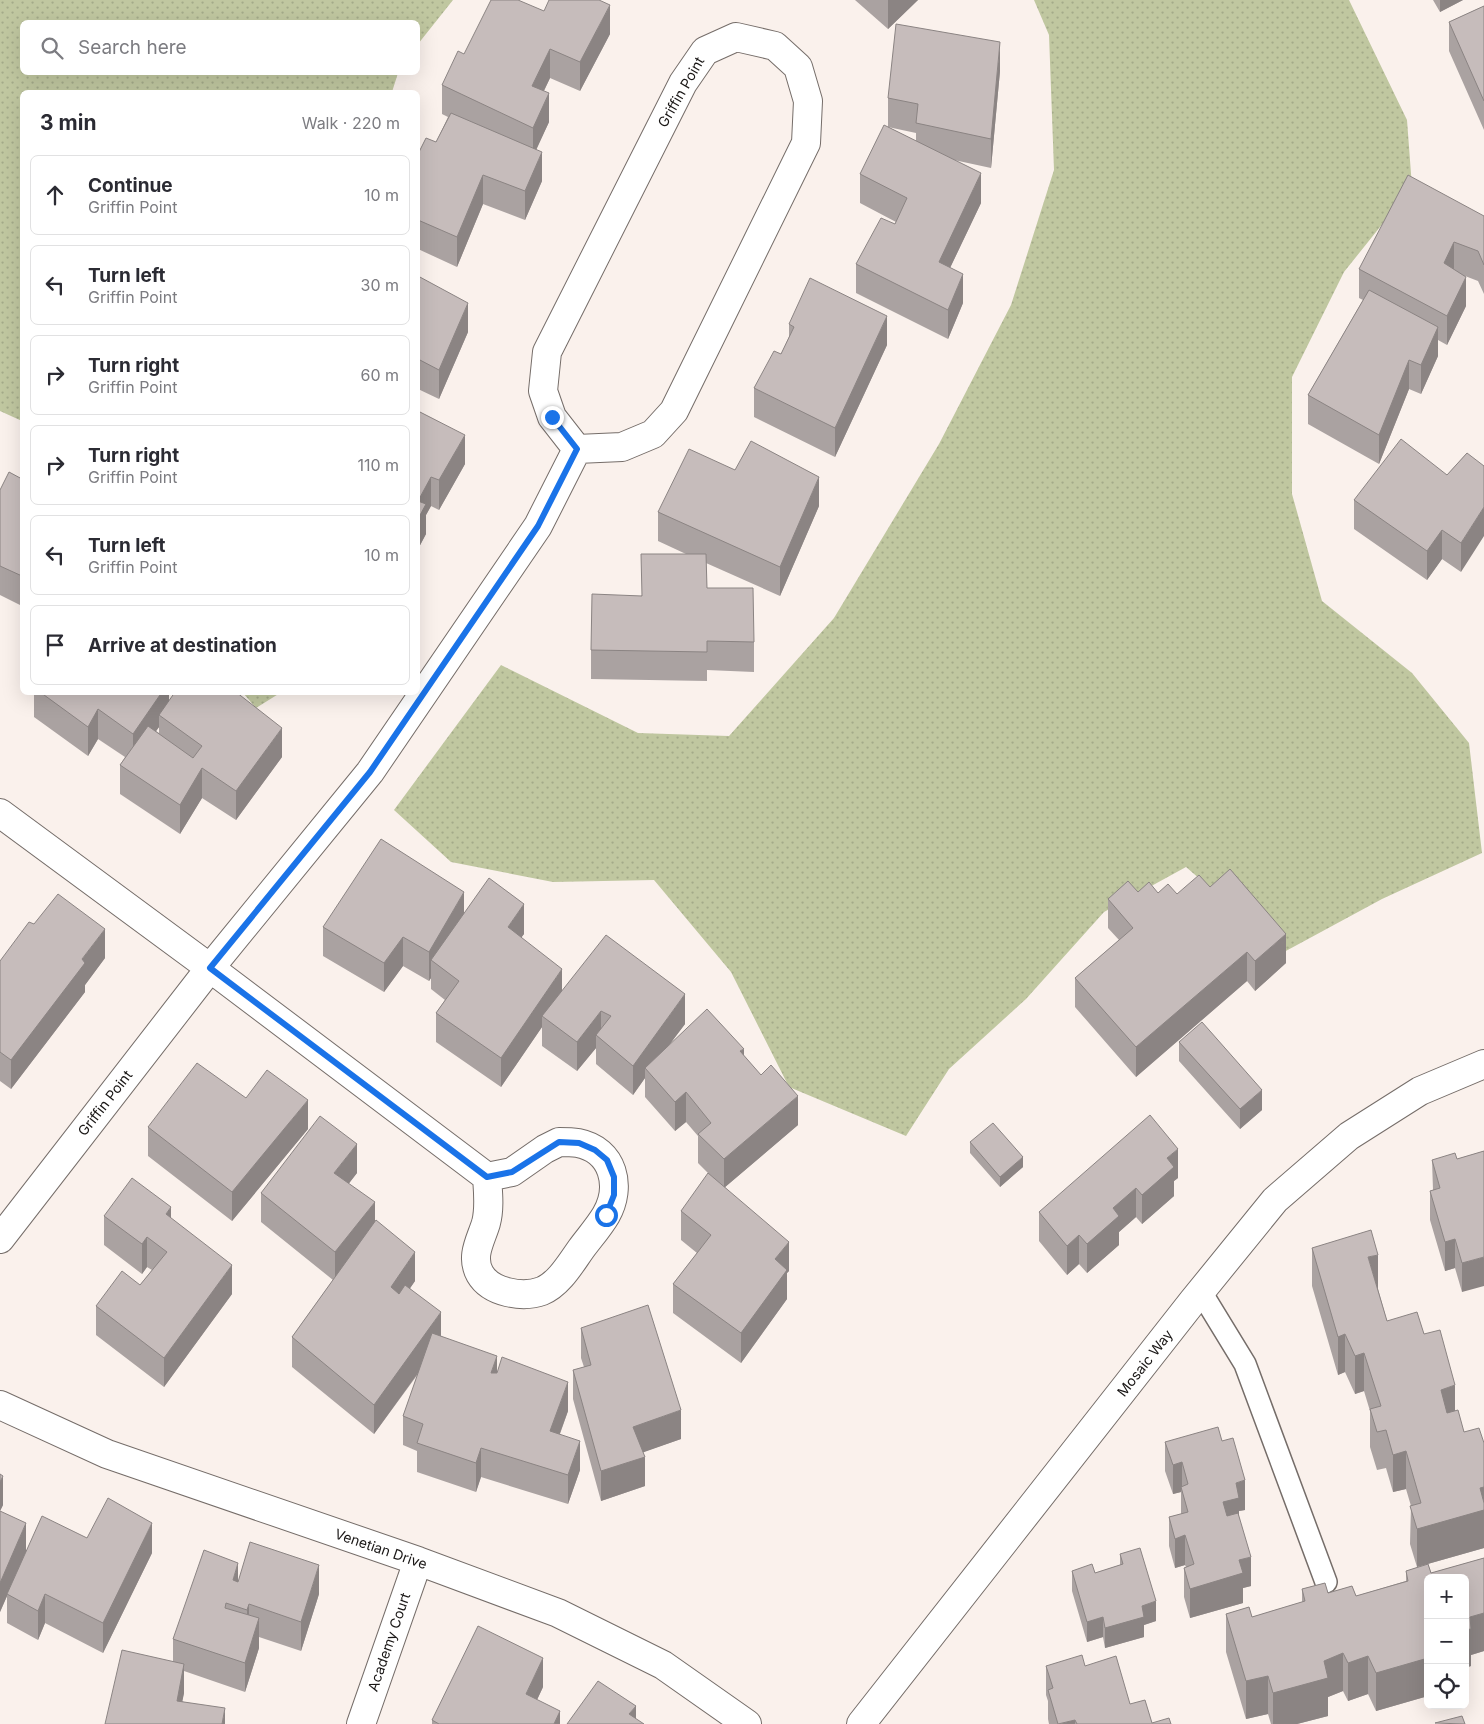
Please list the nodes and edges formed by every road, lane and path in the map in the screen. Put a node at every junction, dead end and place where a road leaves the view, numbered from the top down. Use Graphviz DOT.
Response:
graph roads {
  1 [pos="577,449"];
  2 [pos="0,813"];
  3 [pos="210,968"];
  4 [pos="1484,1064"];
  5 [pos="487,1177"];
  6 [pos="0,1239"];
  7 [pos="1201,1292"];
  8 [pos="0,1405"];
  9 [pos="418,1561"];
  10 [pos="1326,1582"];
  11 [pos="361,1724"];
  12 [pos="748,1724"];
  13 [pos="861,1724"];
  1 -- 1 [label="street, Griffin Point"];
  1 -- 3 [label="street, Griffin Point"];
  2 -- 3 [label="street"];
  3 -- 5 [label="street"];
  3 -- 6 [label="street, Griffin Point"];
  4 -- 7 [label="street, Mosaic Way"];
  5 -- 5 [label="street"];
  7 -- 10 [label="lane"];
  7 -- 13 [label="street, Mosaic Way"];
  8 -- 9 [label="street, Venetian Drive"];
  9 -- 11 [label="street, Academy Court"];
  9 -- 12 [label="street, Venetian Drive"];
}
